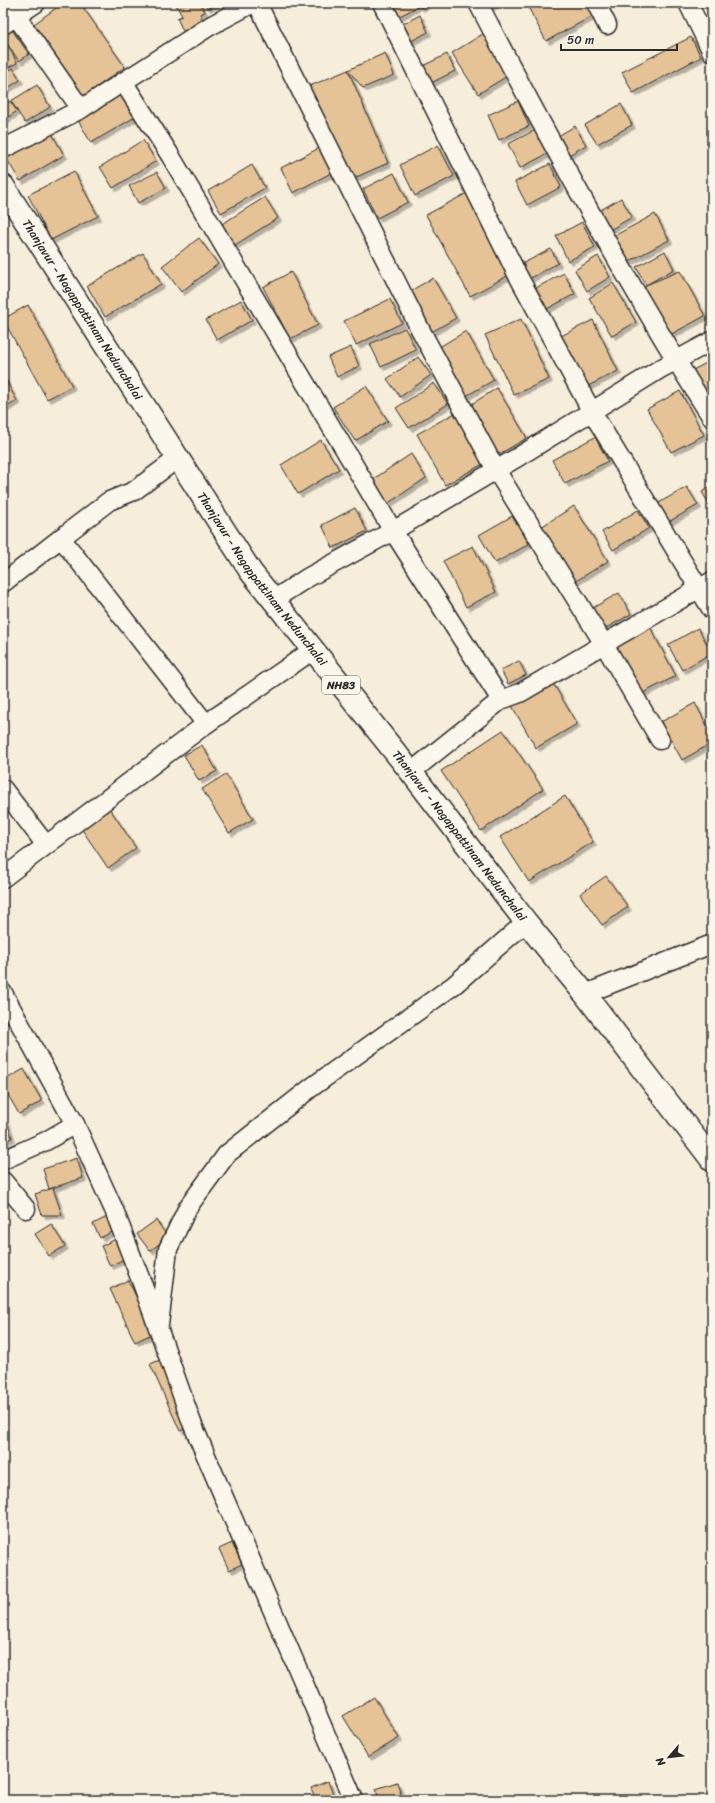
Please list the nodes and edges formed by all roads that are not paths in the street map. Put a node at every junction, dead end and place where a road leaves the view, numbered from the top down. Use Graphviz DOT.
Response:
graph roads {
  1 [pos="36,3"];
  2 [pos="253,3"];
  3 [pos="257,3"];
  4 [pos="382,3"];
  5 [pos="478,3"];
  6 [pos="596,3"];
  7 [pos="688,3"];
  8 [pos="9,14"];
  9 [pos="607,25"];
  10 [pos="712,52"];
  11 [pos="124,83"];
  12 [pos="81,109"];
  13 [pos="3,148"];
  14 [pos="3,186"];
  15 [pos="712,341"];
  16 [pos="676,360"];
  17 [pos="592,412"];
  18 [pos="712,418"];
  19 [pos="178,458"];
  20 [pos="496,470"];
  21 [pos="393,531"];
  22 [pos="61,538"];
  23 [pos="3,583"];
  24 [pos="706,585"];
  25 [pos="274,600"];
  26 [pos="712,610"];
  27 [pos="604,644"];
  28 [pos="314,650"];
  29 [pos="501,700"];
  30 [pos="206,724"];
  31 [pos="660,740"];
  32 [pos="411,772"];
  33 [pos="3,789"];
  34 [pos="46,845"];
  35 [pos="3,878"];
  36 [pos="526,922"];
  37 [pos="712,944"];
  38 [pos="3,993"];
  39 [pos="585,994"];
  40 [pos="74,1124"];
  41 [pos="3,1160"];
  42 [pos="712,1160"];
  43 [pos="3,1181"];
  44 [pos="26,1209"];
  45 [pos="158,1329"];
  46 [pos="354,1800"];
  1 -- 8 [label="street"];
  2 -- 11 [label="street"];
  3 -- 20 [label="street"];
  4 -- 17 [label="street"];
  5 -- 16 [label="street"];
  6 -- 9 [label="street"];
  7 -- 10 [label="street"];
  8 -- 12 [label="street"];
  11 -- 12 [label="street"];
  11 -- 21 [label="street"];
  12 -- 13 [label="street"];
  14 -- 19 [label="highway, Thanjavur - Nagappattinam Nedunchalai / NH83"];
  15 -- 16 [label="street"];
  16 -- 17 [label="street"];
  16 -- 18 [label="street"];
  17 -- 20 [label="street"];
  17 -- 24 [label="street"];
  19 -- 22 [label="street"];
  19 -- 25 [label="highway, Thanjavur - Nagappattinam Nedunchalai / NH83"];
  20 -- 21 [label="street"];
  20 -- 27 [label="street"];
  21 -- 25 [label="street"];
  21 -- 29 [label="street"];
  22 -- 23 [label="street"];
  22 -- 30 [label="street"];
  24 -- 26 [label="street"];
  24 -- 27 [label="street"];
  25 -- 28 [label="highway, Thanjavur - Nagappattinam Nedunchalai / NH83"];
  27 -- 29 [label="street"];
  27 -- 31 [label="street"];
  28 -- 30 [label="street"];
  28 -- 32 [label="highway, Thanjavur - Nagappattinam Nedunchalai / NH83"];
  29 -- 32 [label="street"];
  30 -- 34 [label="street"];
  32 -- 36 [label="highway, Thanjavur - Nagappattinam Nedunchalai / NH83"];
  33 -- 34 [label="street"];
  34 -- 35 [label="street"];
  36 -- 39 [label="highway, Thanjavur - Nagappattinam Nedunchalai / NH83"];
  36 -- 45 [label="street"];
  37 -- 39 [label="street"];
  38 -- 40 [label="street"];
  39 -- 42 [label="highway, Thanjavur - Nagappattinam Nedunchalai / NH83"];
  40 -- 41 [label="street"];
  40 -- 45 [label="street"];
  43 -- 44 [label="street"];
  45 -- 46 [label="street"];
}
